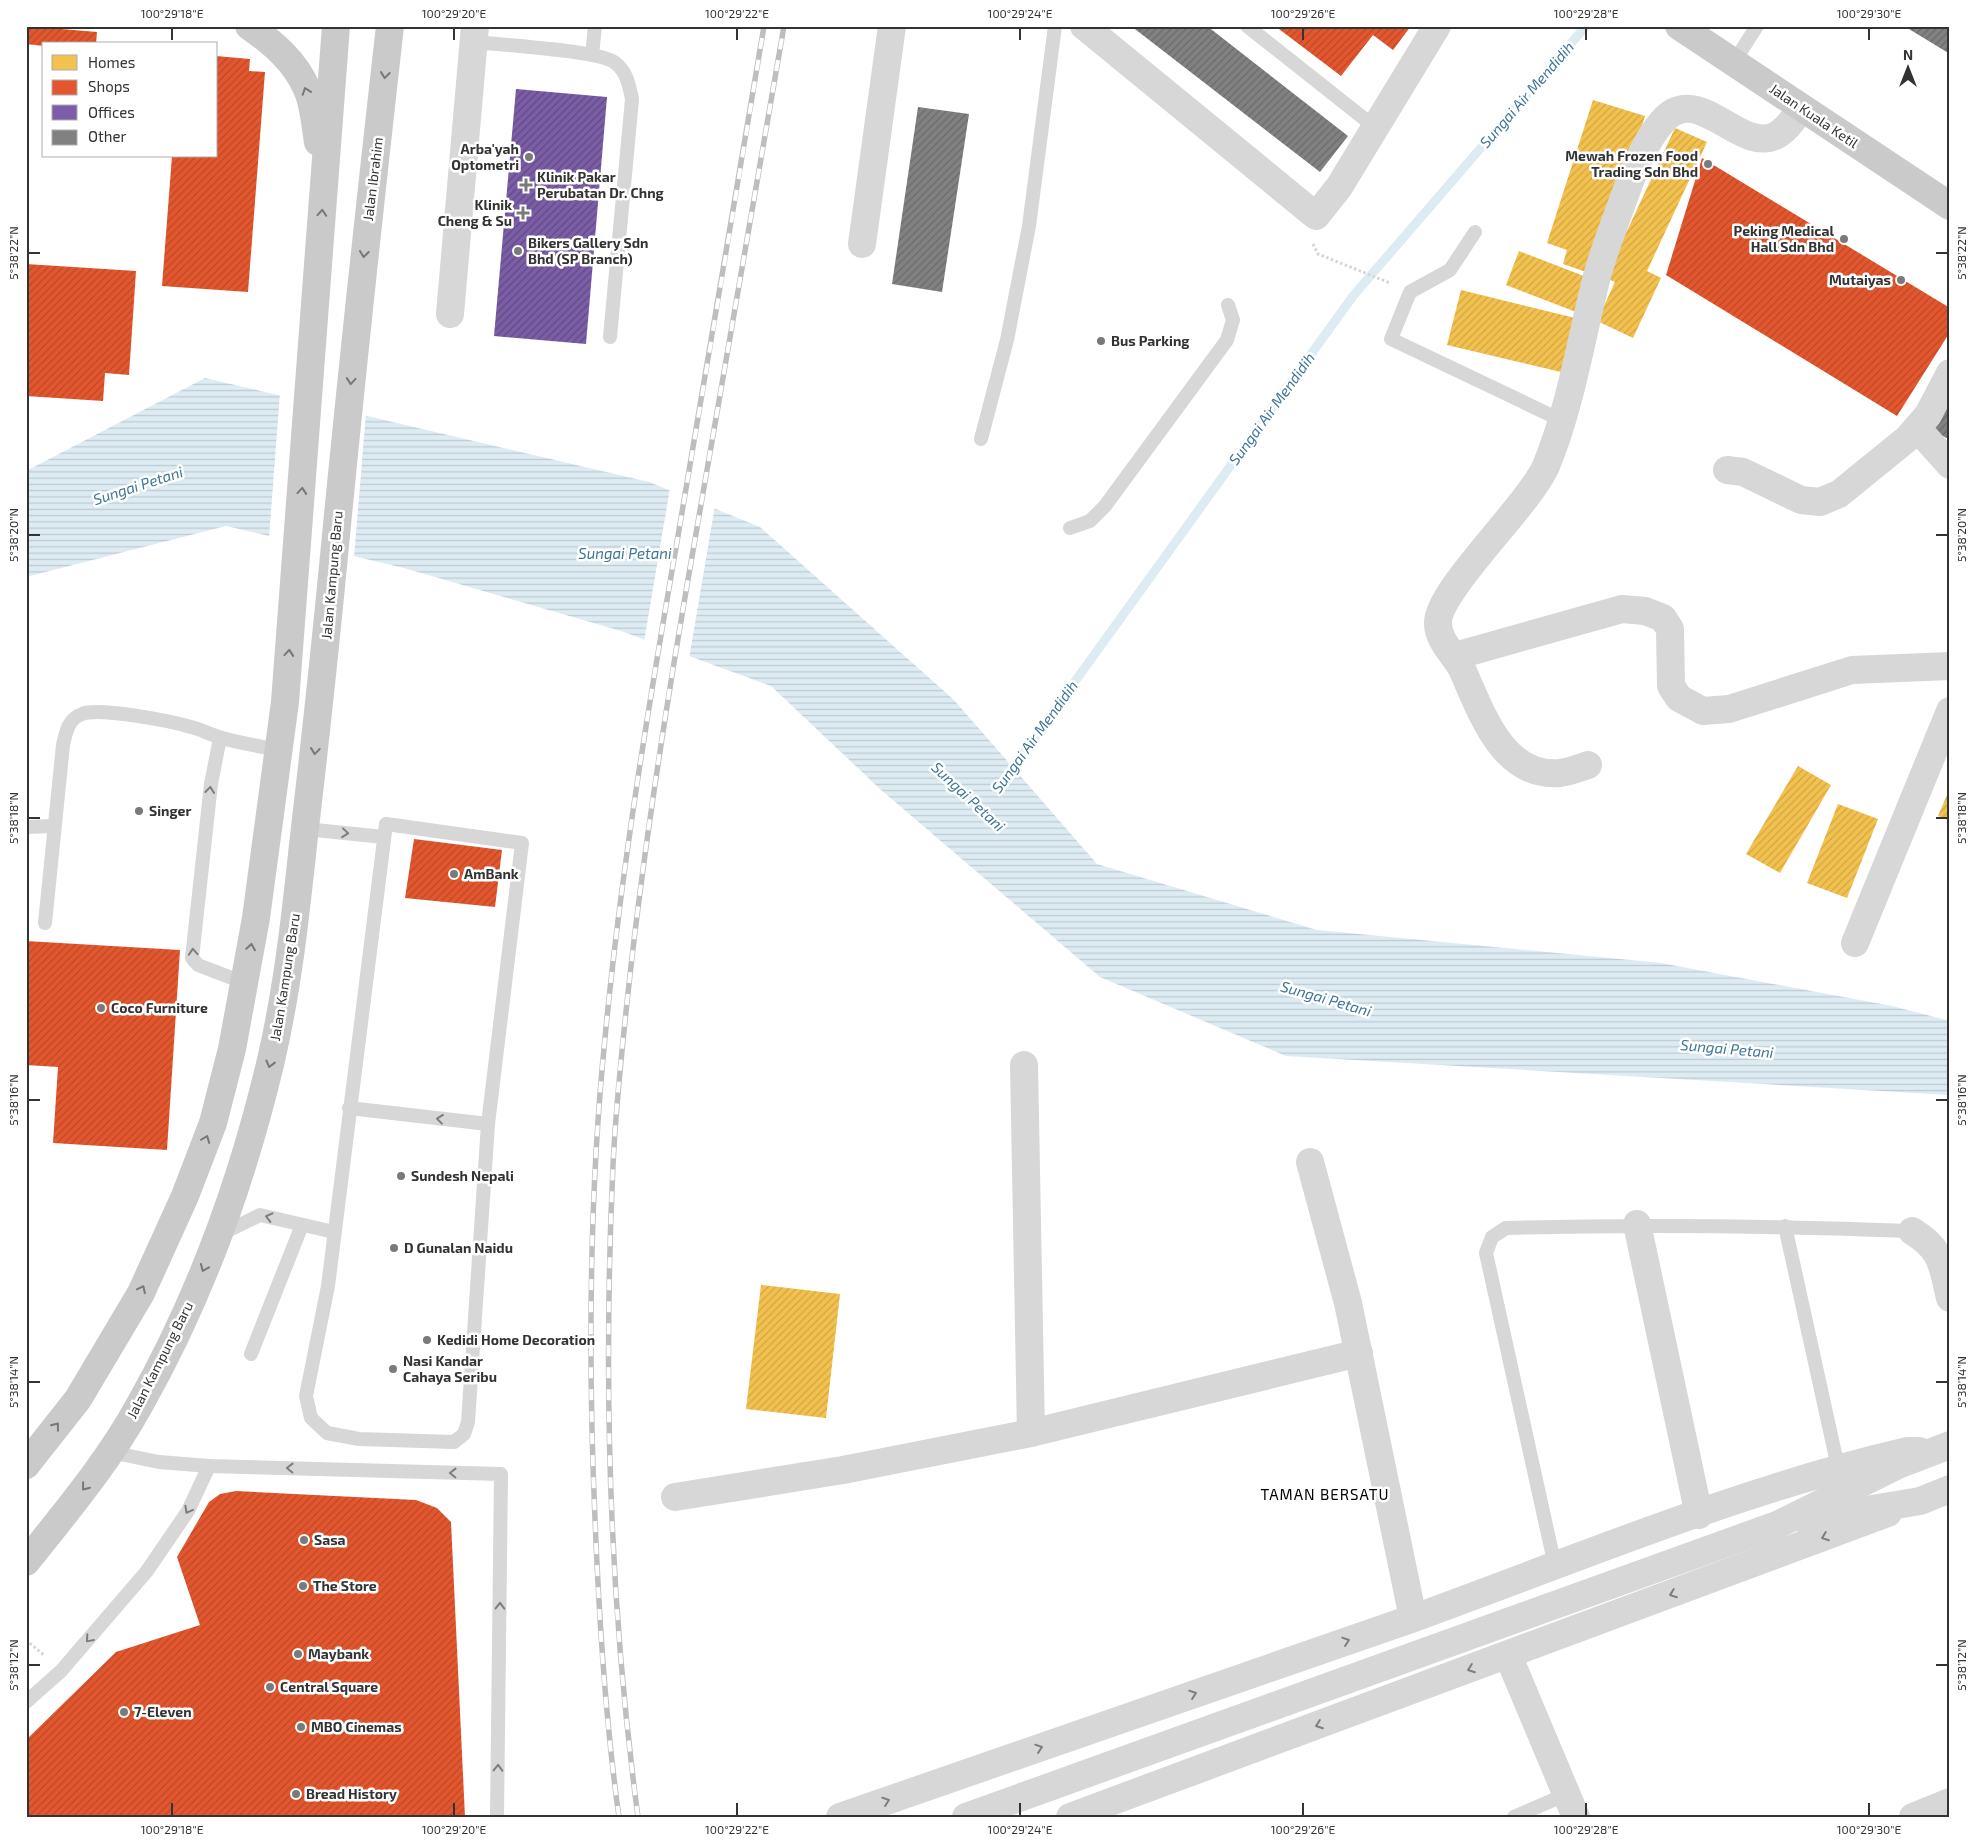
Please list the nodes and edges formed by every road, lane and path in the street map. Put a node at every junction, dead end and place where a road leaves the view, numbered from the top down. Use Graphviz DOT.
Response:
graph roads {
  1 [pos="249,26"];
  2 [pos="336,26"];
  3 [pos="390,26"];
  4 [pos="595,26"];
  5 [pos="892,26"];
  6 [pos="1055,26"];
  7 [pos="1084,26"];
  8 [pos="1247,26"];
  9 [pos="1438,26"];
  10 [pos="1757,26"];
  11 [pos="1683,29"];
  12 [pos="474,34"];
  13 [pos="592,54"];
  14 [pos="1734,62"];
  15 [pos="1802,108"];
  16 [pos="1376,128"];
  17 [pos="325,173"];
  18 [pos="1950,206"];
  19 [pos="1475,232"];
  20 [pos="862,244"];
  21 [pos="1318,254"];
  22 [pos="1395,285"];
  23 [pos="1228,305"];
  24 [pos="450,314"];
  25 [pos="355,332"];
  26 [pos="610,337"];
  27 [pos="1950,372"];
  28 [pos="1563,421"];
  29 [pos="1917,428"];
  30 [pos="981,439"];
  31 [pos="1950,465"];
  32 [pos="1727,470"];
  33 [pos="1070,528"];
  34 [pos="1455,656"];
  35 [pos="1950,666"];
  36 [pos="1950,711"];
  37 [pos="220,738"];
  38 [pos="279,750"];
  39 [pos="1588,766"];
  40 [pos="54,826"];
  41 [pos="26,827"];
  42 [pos="305,829"];
  43 [pos="384,837"];
  44 [pos="45,923"];
  45 [pos="1855,943"];
  46 [pos="245,983"];
  47 [pos="1024,1065"];
  48 [pos="349,1108"];
  49 [pos="488,1124"];
  50 [pos="1310,1162"];
  51 [pos="1636,1224"];
  52 [pos="302,1225"];
  53 [pos="1785,1226"];
  54 [pos="334,1232"];
  55 [pos="1912,1232"];
  56 [pos="218,1235"];
  57 [pos="1950,1298"];
  58 [pos="1359,1353"];
  59 [pos="251,1354"];
  60 [pos="1031,1433"];
  61 [pos="1944,1448"];
  62 [pos="110,1452"];
  63 [pos="26,1465"];
  64 [pos="209,1466"];
  65 [pos="1838,1467"];
  66 [pos="1950,1489"];
  67 [pos="675,1497"];
  68 [pos="1920,1501"];
  69 [pos="1699,1514"];
  70 [pos="1777,1525"];
  71 [pos="26,1562"];
  72 [pos="1555,1566"];
  73 [pos="1413,1618"];
  74 [pos="1508,1655"];
  75 [pos="26,1702"];
  76 [pos="1950,1802"];
  77 [pos="1571,1805"];
  78 [pos="1086,1814"];
  79 [pos="497,1817"];
  80 [pos="840,1817"];
  81 [pos="966,1817"];
  82 [pos="1514,1817"];
  83 [pos="1914,1817"];
  17 -- 1 [label="main road, one-way"];
  2 -- 17 [label="main road"];
  3 -- 25 [label="main road, Jalan Ibrahim, one-way"];
  4 -- 13 [label="lane"];
  5 -- 20 [label="street"];
  6 -- 30 [label="lane"];
  7 -- 16 [label="street"];
  8 -- 16 [label="lane"];
  9 -- 16 [label="street"];
  10 -- 14 [label="lane"];
  11 -- 14 [label="main road, Jalan Kuala Ketil"];
  12 -- 13 [label="lane"];
  12 -- 24 [label="street"];
  13 -- 26 [label="lane"];
  14 -- 15 [label="main road, Jalan Kuala Ketil"];
  15 -- 18 [label="main road, Jalan Kuala Ketil"];
  15 -- 28 [label="street"];
  38 -- 17 [label="main road, one-way"];
  19 -- 28 [label="lane"];
  21 -- 22 [label="path"];
  23 -- 33 [label="lane"];
  25 -- 42 [label="main road, Jalan Kampung Baru, one-way"];
  27 -- 29 [label="street"];
  28 -- 34 [label="street"];
  29 -- 31 [label="street"];
  29 -- 32 [label="street"];
  34 -- 35 [label="street"];
  34 -- 39 [label="street"];
  36 -- 45 [label="street"];
  37 -- 38 [label="lane"];
  37 -- 40 [label="lane"];
  46 -- 37 [label="lane, one-way"];
  46 -- 38 [label="main road, one-way"];
  40 -- 41 [label="lane"];
  40 -- 44 [label="lane"];
  42 -- 43 [label="lane, one-way"];
  42 -- 56 [label="main road, Jalan Kampung Baru, one-way"];
  43 -- 48 [label="lane"];
  43 -- 49 [label="lane"];
  63 -- 46 [label="main road, one-way"];
  47 -- 60 [label="street"];
  49 -- 48 [label="lane, one-way"];
  48 -- 54 [label="lane"];
  49 -- 54 [label="lane"];
  50 -- 58 [label="street"];
  51 -- 53 [label="lane"];
  51 -- 69 [label="street"];
  51 -- 72 [label="lane"];
  52 -- 54 [label="lane"];
  52 -- 56 [label="lane, one-way"];
  52 -- 59 [label="lane"];
  53 -- 55 [label="lane"];
  53 -- 65 [label="lane"];
  55 -- 57 [label="street"];
  56 -- 62 [label="main road, Jalan Kampung Baru, one-way"];
  58 -- 60 [label="street"];
  58 -- 73 [label="street"];
  60 -- 67 [label="street"];
  61 -- 65 [label="street"];
  61 -- 70 [label="street"];
  62 -- 64 [label="lane"];
  62 -- 71 [label="main road, Jalan Kampung Baru, one-way"];
  64 -- 75 [label="lane, one-way"];
  79 -- 64 [label="lane, one-way"];
  65 -- 69 [label="street"];
  66 -- 68 [label="street"];
  68 -- 70 [label="street"];
  68 -- 74 [label="street, one-way"];
  69 -- 72 [label="street"];
  70 -- 81 [label="street"];
  72 -- 73 [label="street"];
  80 -- 73 [label="street, one-way"];
  74 -- 77 [label="street"];
  74 -- 78 [label="street, one-way"];
  76 -- 83 [label="street"];
  77 -- 82 [label="lane"];
}
